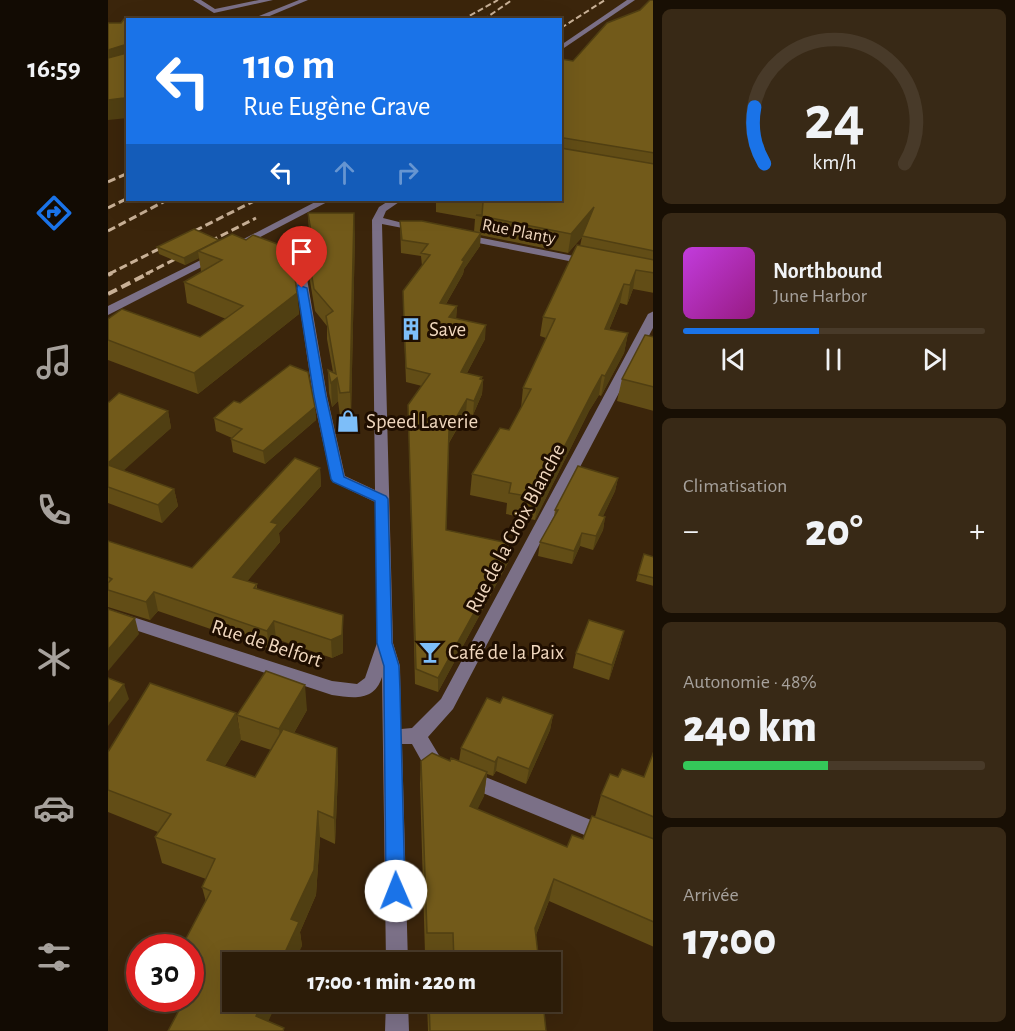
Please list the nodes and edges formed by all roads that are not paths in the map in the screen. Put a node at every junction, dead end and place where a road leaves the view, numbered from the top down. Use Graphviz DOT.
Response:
graph roads {
  1 [pos="196,0"];
  2 [pos="270,0"];
  3 [pos="278,0"];
  4 [pos="305,0"];
  5 [pos="632,0"];
  6 [pos="295,4"];
  7 [pos="257,18"];
  8 [pos="562,47"];
  9 [pos="324,201"];
  10 [pos="395,201"];
  11 [pos="377,220"];
  12 [pos="424,229"];
  13 [pos="447,234"];
  14 [pos="249,239"];
  15 [pos="596,264"];
  16 [pos="108,312"];
  17 [pos="653,316"];
  18 [pos="381,499"];
  19 [pos="108,615"];
  20 [pos="385,643"];
  21 [pos="417,736"];
  22 [pos="394,737"];
  23 [pos="620,841"];
  24 [pos="396,952"];
  25 [pos="397,1012"];
  26 [pos="397,1031"];
  1 -- 2 [label="street"];
  3 -- 6 [label="street"];
  4 -- 6 [label="street"];
  5 -- 8 [label="street"];
  6 -- 7 [label="street"];
  9 -- 14 [label="street"];
  10 -- 11 [label="street"];
  11 -- 12 [label="street"];
  11 -- 18 [label="street"];
  13 -- 15 [label="street, Rue Planty"];
  14 -- 16 [label="street"];
  14 -- 18 [label="street"];
  17 -- 21 [label="street, Rue de la Croix Blanche"];
  18 -- 20 [label="street"];
  19 -- 20 [label="street, Rue de Belfort"];
  20 -- 22 [label="street"];
  21 -- 22 [label="street"];
  21 -- 23 [label="street"];
  22 -- 24 [label="street"];
  25 -- 26 [label="street"];
}
